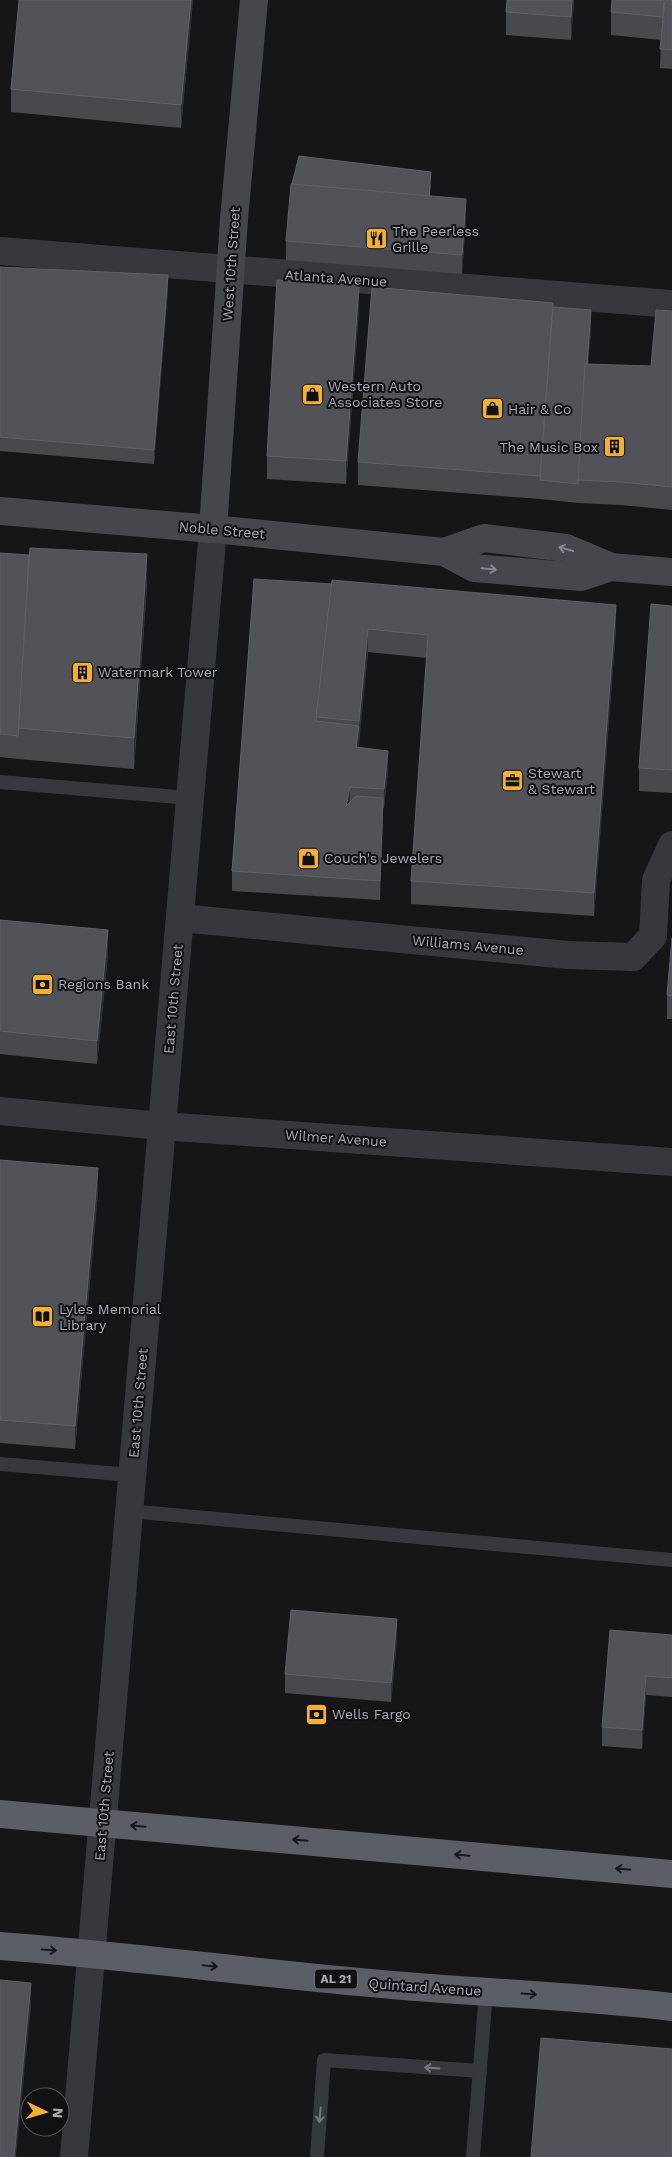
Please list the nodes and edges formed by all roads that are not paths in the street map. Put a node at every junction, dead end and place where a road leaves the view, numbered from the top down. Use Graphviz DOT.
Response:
graph roads {
  1 [pos="254,0"];
  2 [pos="0,251"];
  3 [pos="231,270"];
  4 [pos="672,304"];
  5 [pos="0,511"];
  6 [pos="213,529"];
  7 [pos="672,572"];
  8 [pos="0,782"];
  9 [pos="190,798"];
  10 [pos="672,846"];
  11 [pos="180,918"];
  12 [pos="0,1111"];
  13 [pos="162,1126"];
  14 [pos="672,1162"];
  15 [pos="0,1464"];
  16 [pos="132,1475"];
  17 [pos="129,1511"];
  18 [pos="672,1560"];
  19 [pos="0,1814"];
  20 [pos="102,1822"];
  21 [pos="672,1874"];
  22 [pos="0,1946"];
  23 [pos="92,1953"];
  24 [pos="486,1992"];
  25 [pos="672,2006"];
  26 [pos="480,2071"];
  27 [pos="74,2157"];
  28 [pos="317,2157"];
  29 [pos="472,2157"];
  1 -- 3 [label="main road, West 10th Street"];
  2 -- 3 [label="street, Atlanta Avenue"];
  3 -- 4 [label="street, Atlanta Avenue"];
  3 -- 6 [label="main road, West 10th Street"];
  5 -- 6 [label="main road, Noble Street"];
  6 -- 7 [label="main road, Noble Street"];
  6 -- 9 [label="street, East 10th Street"];
  8 -- 9 [label="lane"];
  9 -- 11 [label="street, East 10th Street"];
  10 -- 11 [label="street, Williams Avenue"];
  11 -- 13 [label="street, East 10th Street"];
  12 -- 13 [label="street, Wilmer Avenue"];
  13 -- 14 [label="street, Wilmer Avenue"];
  13 -- 16 [label="street, East 10th Street"];
  15 -- 16 [label="lane"];
  16 -- 17 [label="street, East 10th Street"];
  17 -- 18 [label="lane"];
  17 -- 20 [label="street, East 10th Street"];
  19 -- 20 [label="highway"];
  21 -- 20 [label="highway, one-way"];
  20 -- 23 [label="street, East 10th Street"];
  22 -- 23 [label="highway, Quintard Avenue / AL 21, one-way"];
  23 -- 24 [label="highway, Quintard Avenue / AL 21, one-way"];
  23 -- 27 [label="street, East 10th Street"];
  24 -- 25 [label="highway, Quintard Avenue / AL 21, one-way"];
  24 -- 26 [label="lane"];
  26 -- 28 [label="lane, one-way"];
  26 -- 29 [label="lane"];
}
